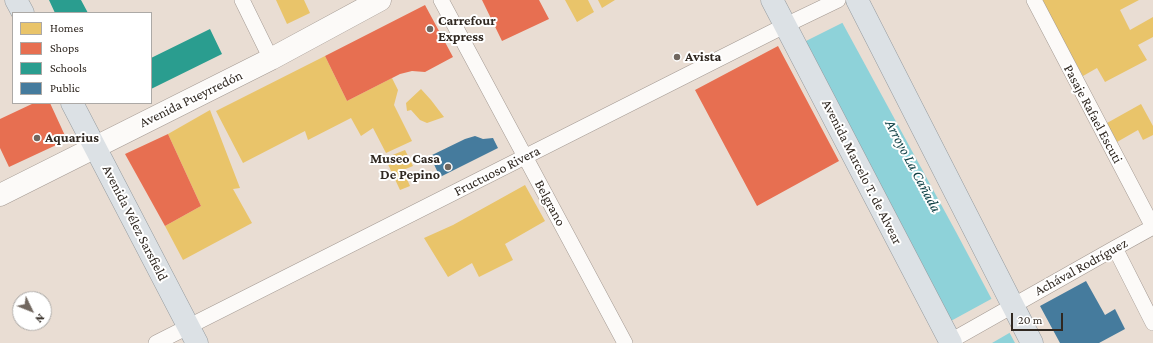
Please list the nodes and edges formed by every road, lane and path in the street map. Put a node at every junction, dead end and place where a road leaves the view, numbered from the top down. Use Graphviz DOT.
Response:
graph roads {
  1 [pos="16,0"];
  2 [pos="242,0"];
  3 [pos="380,0"];
  4 [pos="441,0"];
  5 [pos="772,0"];
  6 [pos="838,0"];
  7 [pos="857,0"];
  8 [pos="1034,0"];
  9 [pos="22,12"];
  10 [pos="790,23"];
  11 [pos="272,59"];
  12 [pos="73,104"];
  13 [pos="95,147"];
  14 [pos="525,157"];
  15 [pos="0,195"];
  16 [pos="1153,227"];
  17 [pos="1115,248"];
  18 [pos="1007,309"];
  19 [pos="1153,323"];
  20 [pos="192,335"];
  21 [pos="953,340"];
  22 [pos="156,343"];
  23 [pos="625,343"];
  24 [pos="1032,343"];
  1 -- 9 [label="main road"];
  2 -- 11 [label="street"];
  3 -- 11 [label="main road, Avenida Pueyrredón"];
  4 -- 14 [label="street, Belgrano"];
  5 -- 10 [label="main road, Avenida Marcelo T. de Alvear"];
  6 -- 10 [label="street, Fructuoso Rivera"];
  7 -- 18 [label="main road"];
  8 -- 16 [label="street, Pasaje Rafael Escuti"];
  10 -- 14 [label="street, Fructuoso Rivera"];
  10 -- 21 [label="main road, Avenida Marcelo T. de Alvear"];
  11 -- 13 [label="main road, Avenida Pueyrredón"];
  12 -- 13 [label="main road, Avenida Vélez Sarsfield"];
  13 -- 15 [label="main road, Avenida Pueyrredón"];
  13 -- 20 [label="main road, Avenida Vélez Sarsfield"];
  14 -- 20 [label="street, Fructuoso Rivera"];
  14 -- 23 [label="street, Belgrano"];
  16 -- 17 [label="street, Achával Rodríguez"];
  17 -- 18 [label="street, Achával Rodríguez"];
  17 -- 19 [label="street"];
  18 -- 21 [label="street, Achával Rodríguez"];
  18 -- 24 [label="main road"];
  20 -- 22 [label="street, Fructuoso Rivera"];
}
